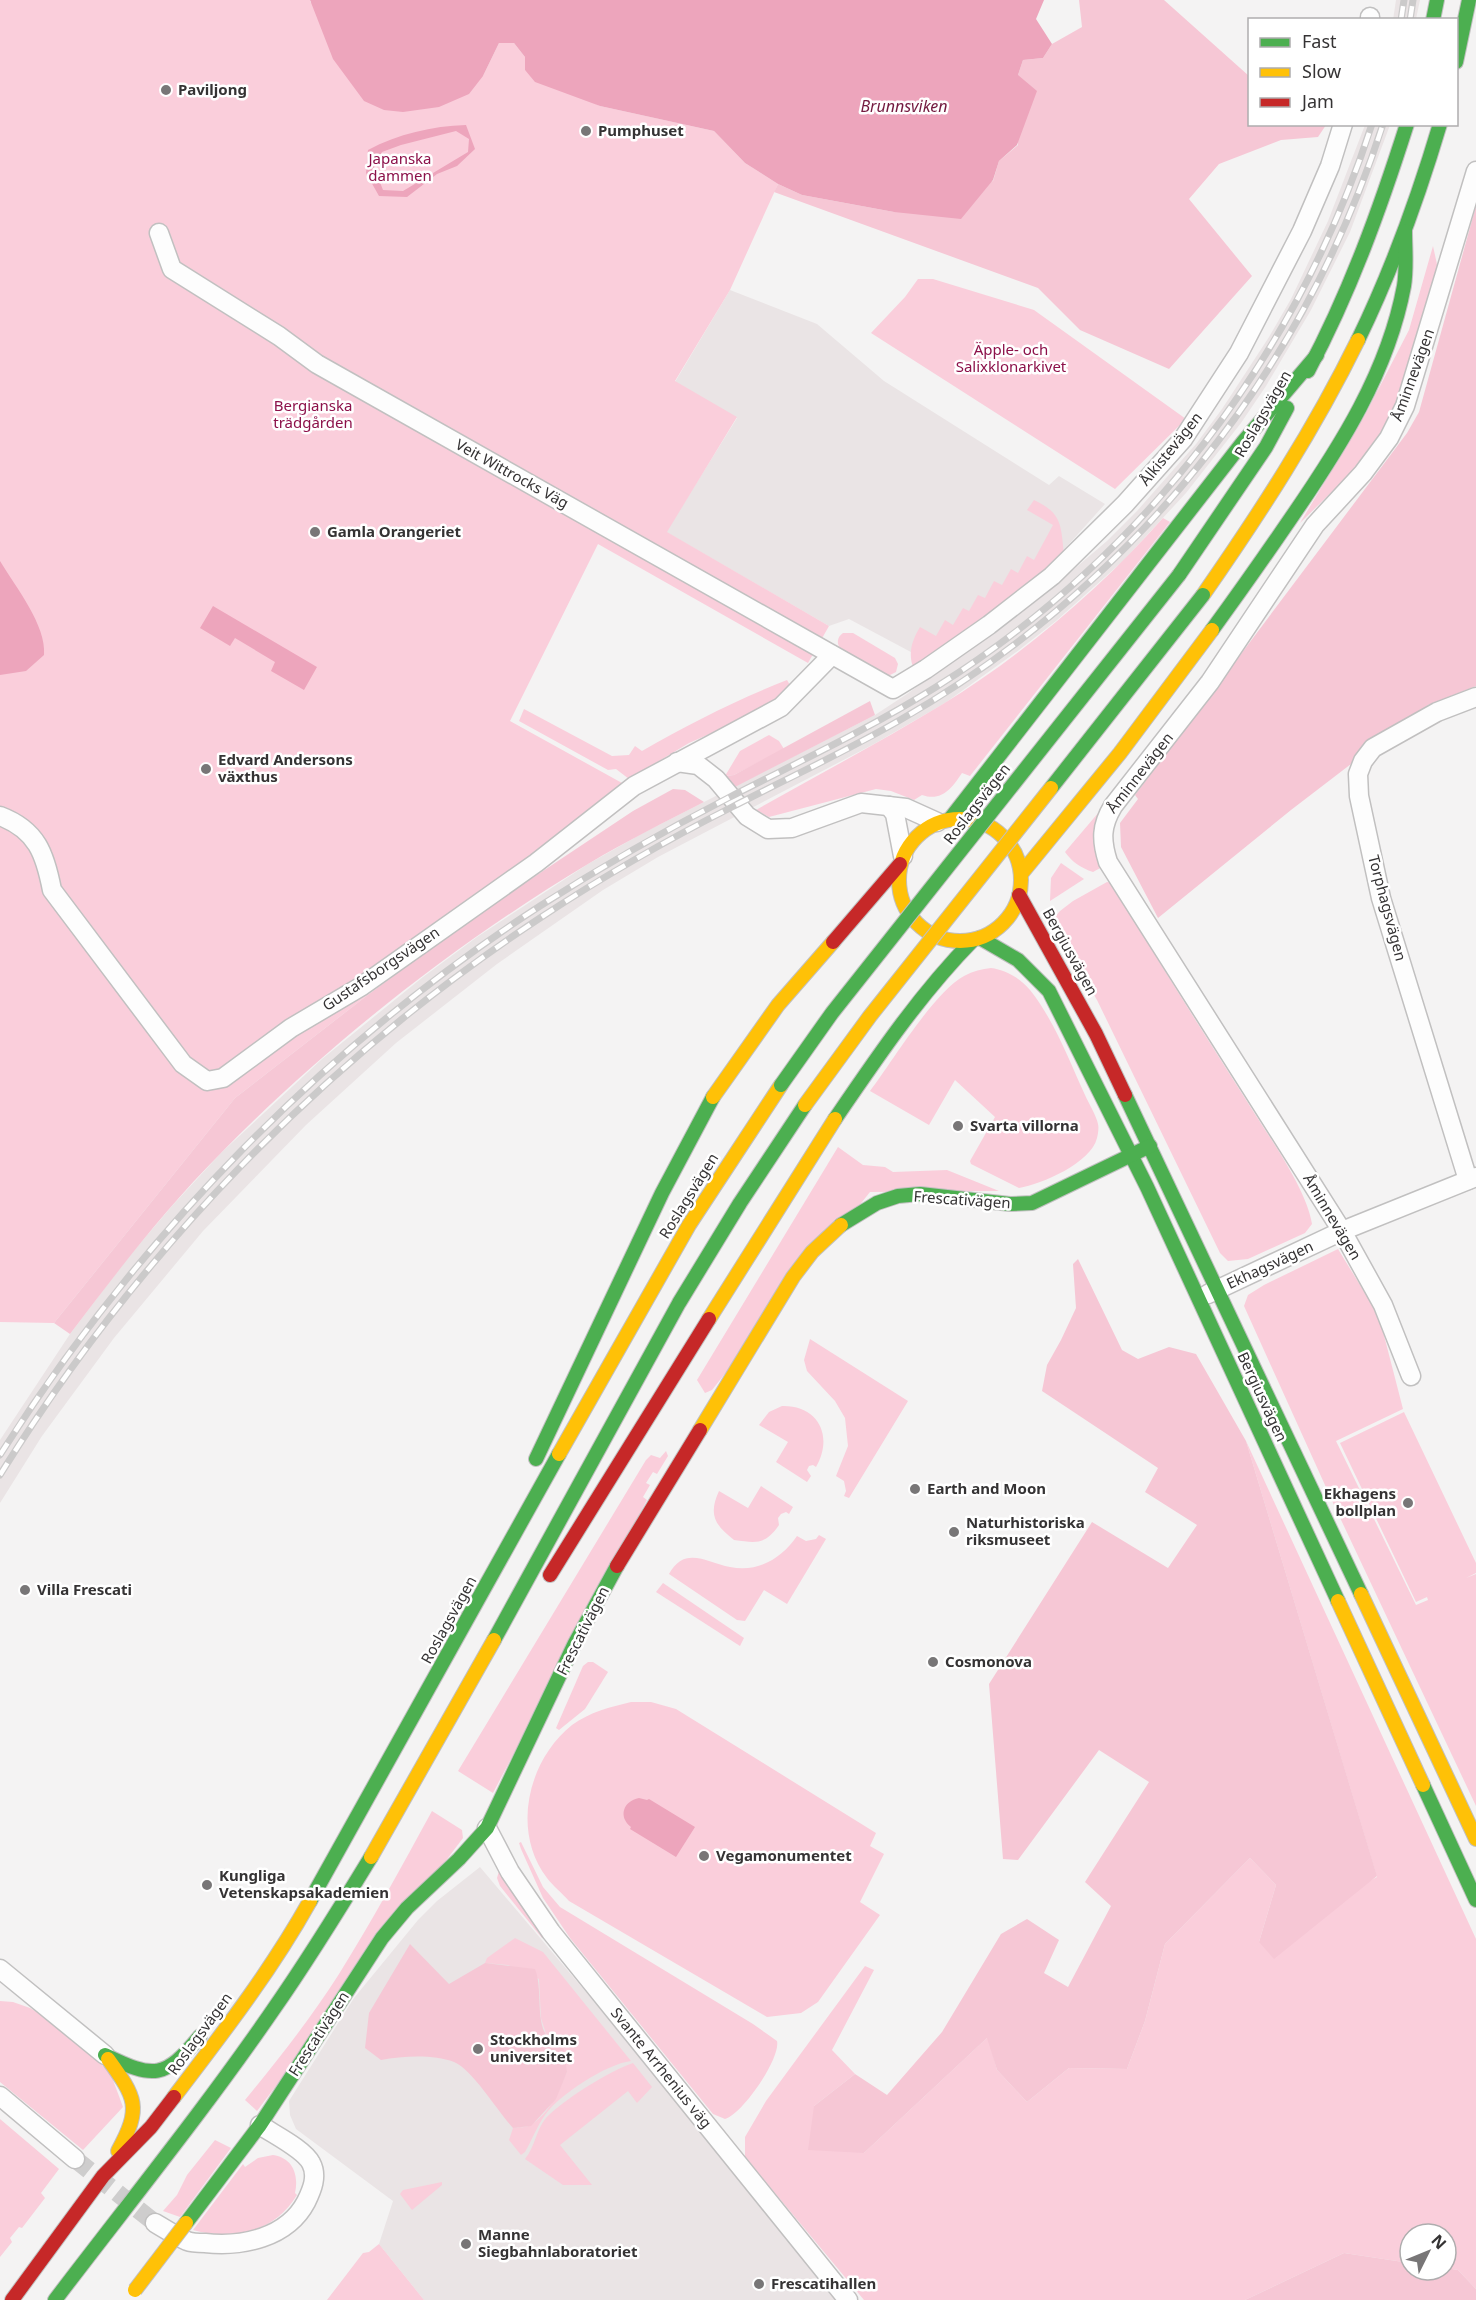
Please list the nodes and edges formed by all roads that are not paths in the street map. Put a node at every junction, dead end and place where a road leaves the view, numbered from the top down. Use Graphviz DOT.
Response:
graph roads {
  1 [pos="1437,0"];
  2 [pos="1469,0"];
  3 [pos="1433,18"];
  4 [pos="1458,52"];
  5 [pos="1342,126"];
  6 [pos="1406,126"];
  7 [pos="1439,126"];
  8 [pos="1476,171"];
  9 [pos="1405,231"];
  10 [pos="159,233"];
  11 [pos="1317,355"];
  12 [pos="832,655"];
  13 [pos="893,689"];
  14 [pos="1476,697"];
  15 [pos="716,742"];
  16 [pos="677,762"];
  17 [pos="716,779"];
  18 [pos="889,806"];
  19 [pos="0,816"];
  20 [pos="944,821"];
  21 [pos="902,860"];
  22 [pos="1021,874"];
  23 [pos="1019,895"];
  24 [pos="976,939"];
  25 [pos="1150,1146"];
  26 [pos="1131,1155"];
  27 [pos="1472,1178"];
  28 [pos="1342,1231"];
  29 [pos="1219,1289"];
  30 [pos="1198,1299"];
  31 [pos="1411,1376"];
  32 [pos="531,1469"];
  33 [pos="505,1523"];
  34 [pos="543,1586"];
  35 [pos="530,1604"];
  36 [pos="465,1626"];
  37 [pos="470,1682"];
  38 [pos="487,1828"];
  39 [pos="1476,1839"];
  40 [pos="1476,1900"];
  41 [pos="296,1926"];
  42 [pos="0,1969"];
  43 [pos="242,1984"];
  44 [pos="207,2026"];
  45 [pos="105,2055"];
  46 [pos="0,2096"];
  47 [pos="260,2125"];
  48 [pos="75,2159"];
  49 [pos="103,2176"];
  50 [pos="154,2223"];
  51 [pos="129,2297"];
  52 [pos="12,2300"];
  53 [pos="55,2300"];
  54 [pos="848,2300"];
  1 -- 3 [label="main road"];
  2 -- 4 [label="main road"];
  5 -- 13 [label="street, Ålkistevägen"];
  6 -- 11 [label="main road, Roslagsvägen"];
  7 -- 9 [label="main road"];
  8 -- 28 [label="street, Åminnevägen"];
  9 -- 22 [label="main road"];
  9 -- 37 [label="main road, bridge"];
  10 -- 12 [label="street, Veit Wittrocks Väg"];
  11 -- 20 [label="main road"];
  11 -- 36 [label="main road, Roslagsvägen, bridge"];
  12 -- 13 [label="street, Veit Wittrocks Väg"];
  12 -- 15 [label="street, Gustafsborgsvägen"];
  14 -- 27 [label="street, Torphagsvägen"];
  15 -- 16 [label="street, Gustafsborgsvägen"];
  15 -- 17 [label="street"];
  16 -- 17 [label="street"];
  16 -- 19 [label="street, Gustafsborgsvägen"];
  17 -- 18 [label="street"];
  18 -- 20 [label="street"];
  18 -- 21 [label="street"];
  20 -- 21 [label="main road"];
  20 -- 22 [label="main road"];
  21 -- 24 [label="main road"];
  21 -- 32 [label="main road"];
  22 -- 23 [label="main road"];
  23 -- 24 [label="main road"];
  23 -- 25 [label="main road, Bergiusvägen"];
  24 -- 26 [label="main road, Bergiusvägen"];
  24 -- 34 [label="main road"];
  25 -- 26 [label="main road, Frescativägen"];
  25 -- 29 [label="main road, Bergiusvägen"];
  26 -- 30 [label="main road, Bergiusvägen"];
  26 -- 38 [label="main road, Frescativägen"];
  27 -- 28 [label="street, Ekhagsvägen"];
  28 -- 29 [label="street, Ekhagsvägen"];
  28 -- 31 [label="street, Åminnevägen"];
  29 -- 30 [label="street, Ekhagsvägen"];
  29 -- 39 [label="main road, Bergiusvägen"];
  30 -- 40 [label="main road, Bergiusvägen"];
  33 -- 36 [label="main road"];
  35 -- 37 [label="main road"];
  36 -- 41 [label="main road, Roslagsvägen"];
  37 -- 53 [label="main road"];
  38 -- 47 [label="main road, Frescativägen"];
  38 -- 54 [label="street, Svante Arrhenius väg"];
  41 -- 43 [label="main road"];
  41 -- 49 [label="main road, Roslagsvägen"];
  42 -- 45 [label="street"];
  44 -- 45 [label="main road"];
  45 -- 49 [label="main road"];
  46 -- 48 [label="street"];
  47 -- 50 [label="street"];
  47 -- 51 [label="main road, Frescativägen, bridge"];
  49 -- 52 [label="main road, Roslagsvägen"];
}
